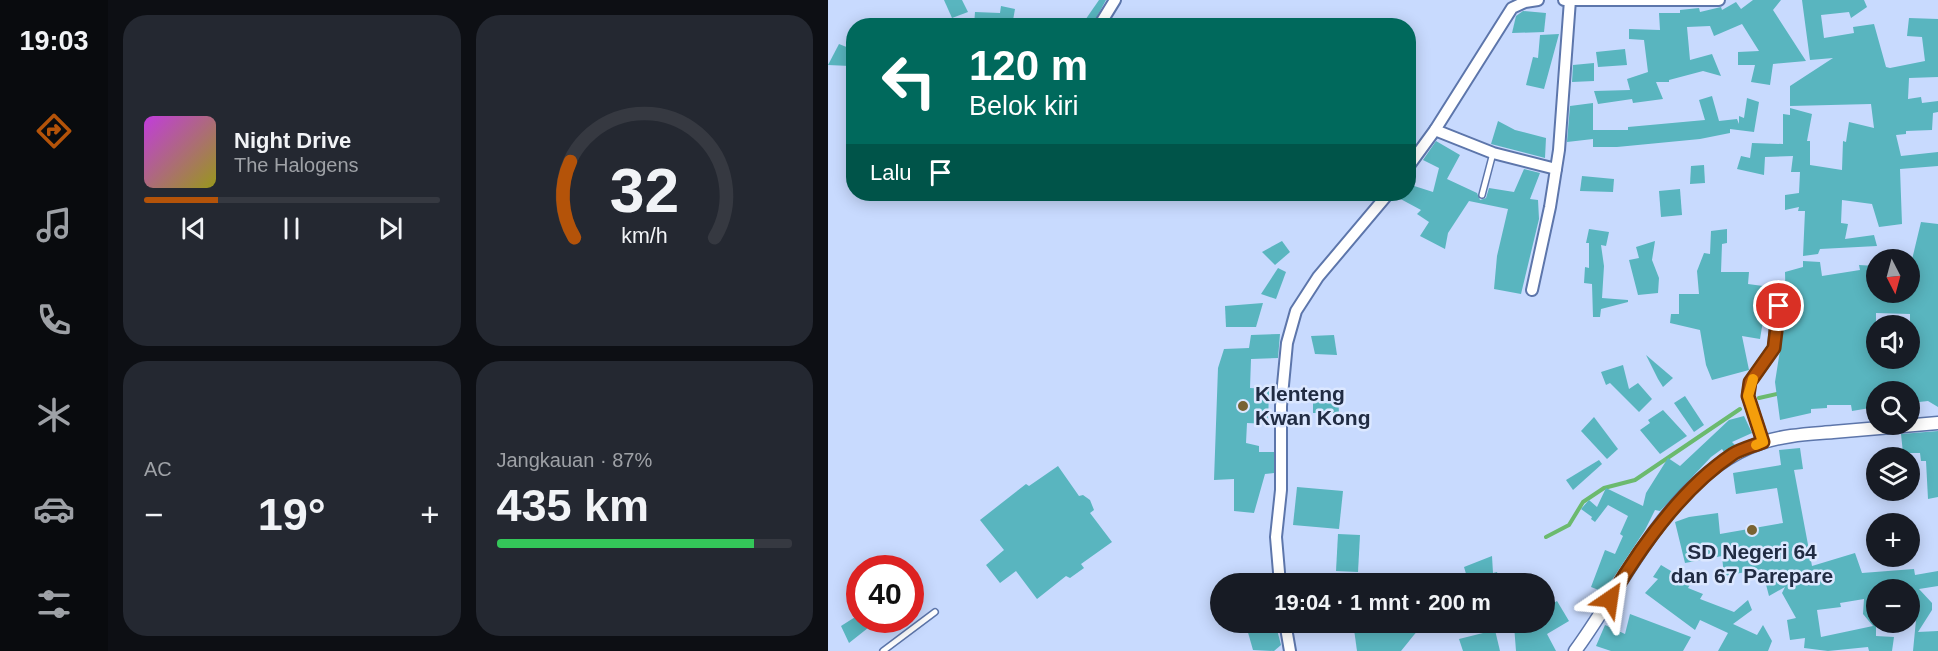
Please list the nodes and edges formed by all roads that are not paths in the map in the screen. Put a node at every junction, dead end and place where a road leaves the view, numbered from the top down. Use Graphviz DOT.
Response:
graph roads {
  1 [pos="1115,0"];
  2 [pos="1539,0"];
  3 [pos="1564,0"];
  4 [pos="1570,0"];
  5 [pos="1719,0"];
  6 [pos="1105,18"];
  7 [pos="1435,130"];
  8 [pos="1493,153"];
  9 [pos="1416,156"];
  10 [pos="1556,169"];
  11 [pos="1482,195"];
  12 [pos="1382,201"];
  13 [pos="1779,287"];
  14 [pos="1532,290"];
  15 [pos="1938,423"];
  16 [pos="1763,442"];
  17 [pos="1279,573"];
  18 [pos="935,612"];
  19 [pos="1287,633"];
  20 [pos="883,651"];
  21 [pos="1290,651"];
  22 [pos="1575,651"];
  1 -- 6 [label="street"];
  2 -- 7 [label="street"];
  3 -- 4 [label="street"];
  4 -- 5 [label="street"];
  4 -- 10 [label="street"];
  7 -- 8 [label="street"];
  7 -- 9 [label="street"];
  8 -- 10 [label="street"];
  8 -- 11 [label="lane"];
  10 -- 14 [label="street"];
  12 -- 17 [label="street"];
  13 -- 16 [label="street"];
  15 -- 16 [label="street"];
  16 -- 22 [label="street"];
  18 -- 20 [label="lane"];
  19 -- 21 [label="street"];
}
